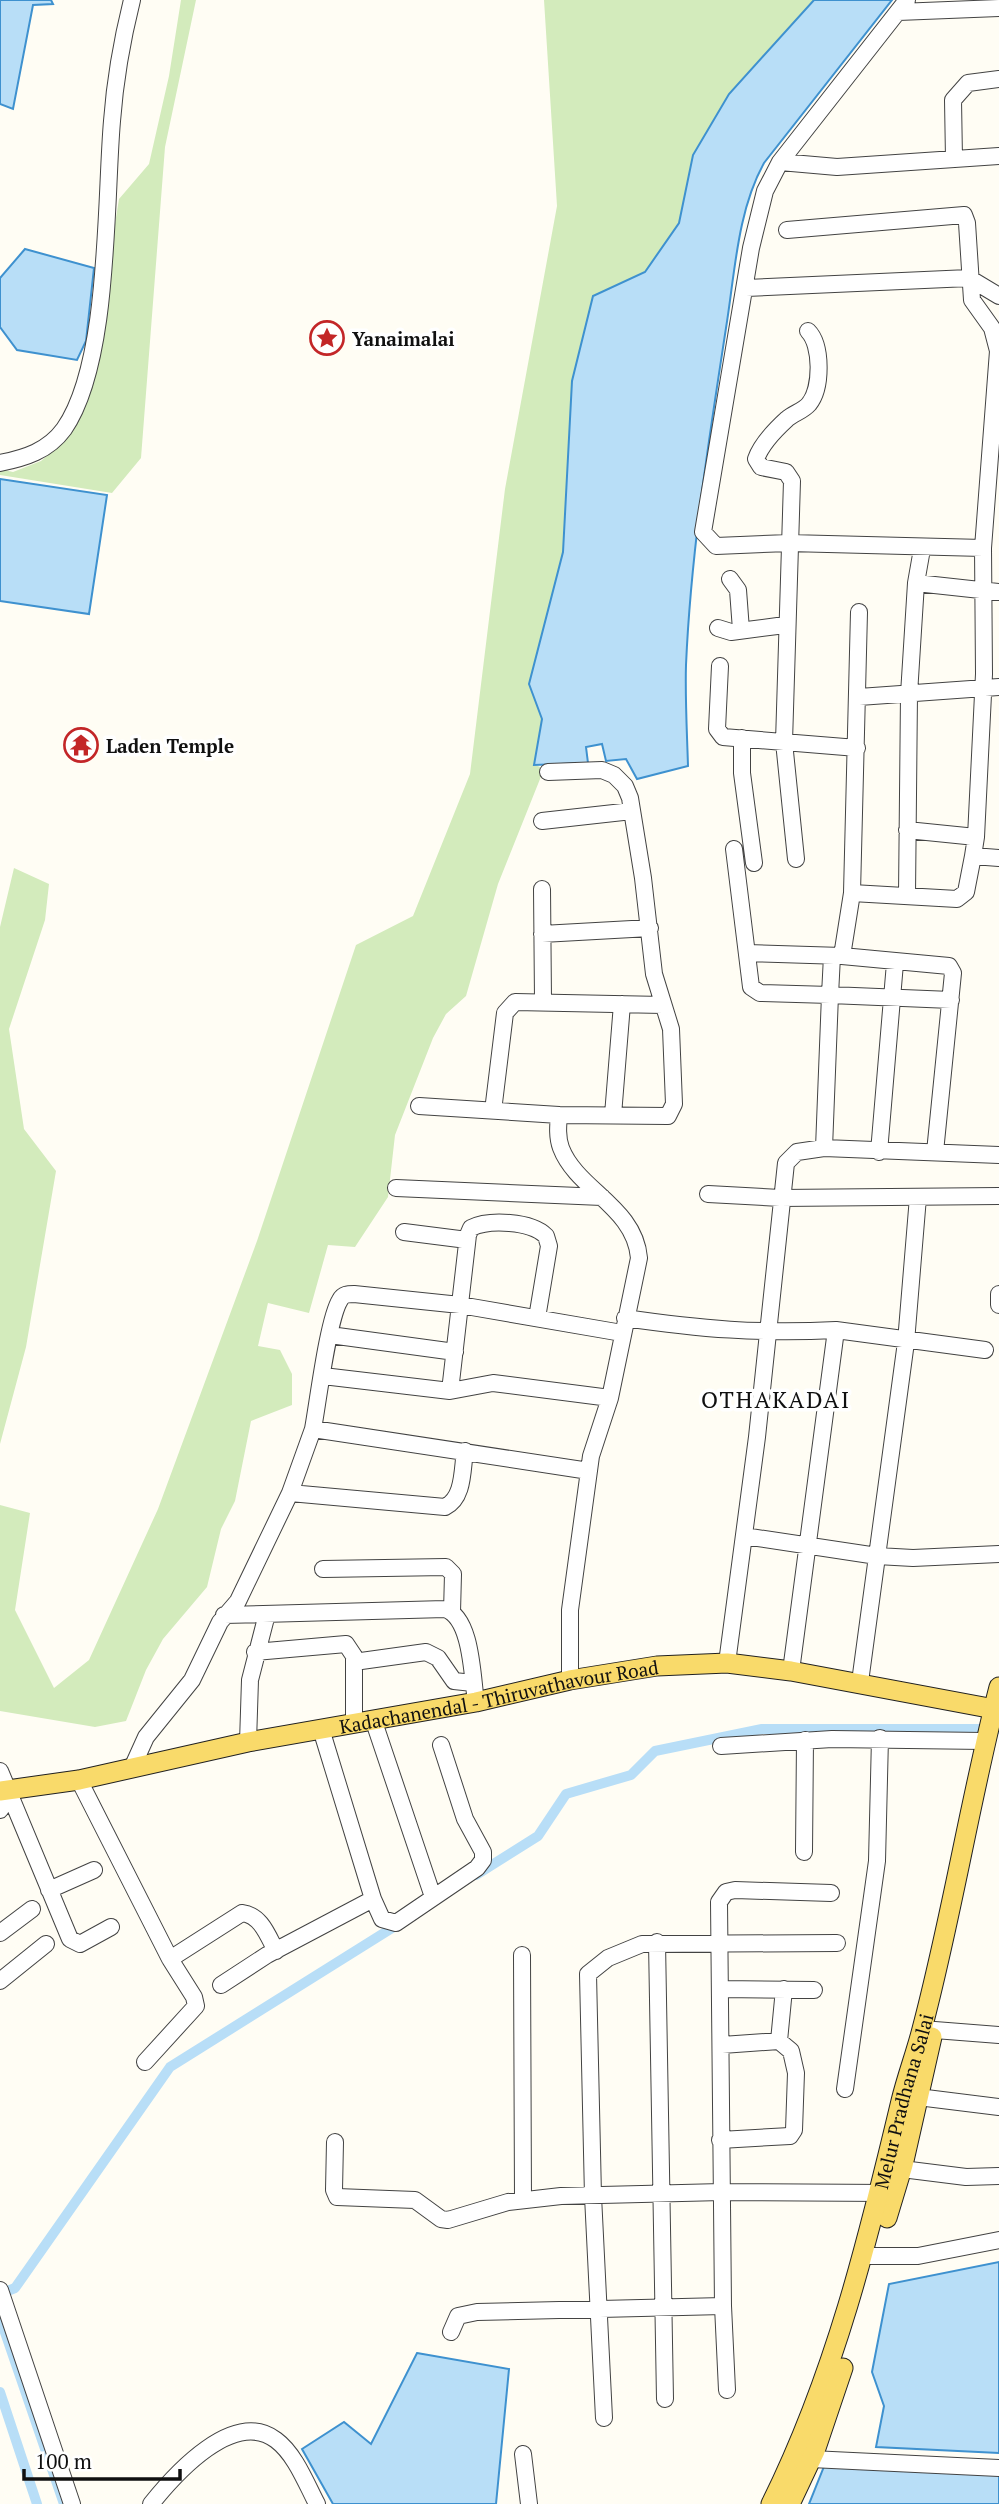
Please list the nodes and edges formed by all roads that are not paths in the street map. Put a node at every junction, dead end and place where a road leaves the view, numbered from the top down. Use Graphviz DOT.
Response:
graph roads {
  1 [pos="132,0"];
  2 [pos="902,6"];
  3 [pos="999,8"];
  4 [pos="999,79"];
  5 [pos="999,156"];
  6 [pos="954,159"];
  7 [pos="780,162"];
  8 [pos="788,230"];
  9 [pos="969,278"];
  10 [pos="746,288"];
  11 [pos="999,296"];
  12 [pos="808,331"];
  13 [pos="998,363"];
  14 [pos="0,463"];
  15 [pos="789,543"];
  16 [pos="922,548"];
  17 [pos="983,548"];
  18 [pos="730,579"];
  19 [pos="916,583"];
  20 [pos="992,592"];
  21 [pos="859,612"];
  22 [pos="785,625"];
  23 [pos="718,628"];
  24 [pos="741,630"];
  25 [pos="992,638"];
  26 [pos="720,666"];
  27 [pos="991,688"];
  28 [pos="909,694"];
  29 [pos="859,697"];
  30 [pos="742,738"];
  31 [pos="784,741"];
  32 [pos="857,748"];
  33 [pos="548,772"];
  34 [pos="632,811"];
  35 [pos="542,821"];
  36 [pos="907,830"];
  37 [pos="976,837"];
  38 [pos="734,849"];
  39 [pos="973,856"];
  40 [pos="999,858"];
  41 [pos="796,859"];
  42 [pos="754,863"];
  43 [pos="542,889"];
  44 [pos="852,893"];
  45 [pos="907,895"];
  46 [pos="650,928"];
  47 [pos="542,934"];
  48 [pos="747,953"];
  49 [pos="837,956"];
  50 [pos="895,963"];
  51 [pos="830,995"];
  52 [pos="892,998"];
  53 [pos="543,1000"];
  54 [pos="951,1000"];
  55 [pos="622,1004"];
  56 [pos="663,1004"];
  57 [pos="419,1106"];
  58 [pos="493,1111"];
  59 [pos="559,1115"];
  60 [pos="613,1115"];
  61 [pos="824,1148"];
  62 [pos="879,1152"];
  63 [pos="935,1152"];
  64 [pos="999,1155"];
  65 [pos="396,1188"];
  66 [pos="708,1194"];
  67 [pos="999,1196"];
  68 [pos="602,1197"];
  69 [pos="918,1197"];
  70 [pos="780,1198"];
  71 [pos="404,1232"];
  72 [pos="467,1240"];
  73 [pos="999,1294"];
  74 [pos="460,1305"];
  75 [pos="999,1305"];
  76 [pos="537,1318"];
  77 [pos="624,1326"];
  78 [pos="836,1331"];
  79 [pos="767,1334"];
  80 [pos="330,1335"];
  81 [pos="906,1342"];
  82 [pos="985,1350"];
  83 [pos="455,1352"];
  84 [pos="323,1376"];
  85 [pos="450,1391"];
  86 [pos="610,1398"];
  87 [pos="313,1429"];
  88 [pos="465,1451"];
  89 [pos="589,1471"];
  90 [pos="290,1493"];
  91 [pos="744,1536"];
  92 [pos="809,1546"];
  93 [pos="999,1553"];
  94 [pos="877,1556"];
  95 [pos="323,1569"];
  96 [pos="453,1612"];
  97 [pos="267,1614"];
  98 [pos="224,1615"];
  99 [pos="255,1652"];
  100 [pos="354,1661"];
  101 [pos="727,1663"];
  102 [pos="791,1671"];
  103 [pos="570,1680"];
  104 [pos="860,1682"];
  105 [pos="999,1687"];
  106 [pos="475,1692"];
  107 [pos="363,1721"];
  108 [pos="321,1728"];
  109 [pos="994,1729"];
  110 [pos="880,1738"];
  111 [pos="805,1740"];
  112 [pos="248,1742"];
  113 [pos="441,1745"];
  114 [pos="721,1746"];
  115 [pos="132,1768"];
  116 [pos="0,1772"];
  117 [pos="79,1780"];
  118 [pos="6,1792"];
  119 [pos="0,1810"];
  120 [pos="804,1852"];
  121 [pos="94,1870"];
  122 [pos="49,1890"];
  123 [pos="831,1893"];
  124 [pos="433,1897"];
  125 [pos="373,1899"];
  126 [pos="32,1909"];
  127 [pos="111,1927"];
  128 [pos="0,1933"];
  129 [pos="657,1942"];
  130 [pos="720,1943"];
  131 [pos="837,1943"];
  132 [pos="46,1944"];
  133 [pos="276,1951"];
  134 [pos="522,1955"];
  135 [pos="170,1959"];
  136 [pos="0,1981"];
  137 [pos="221,1985"];
  138 [pos="720,1989"];
  139 [pos="784,1989"];
  140 [pos="814,1990"];
  141 [pos="928,2030"];
  142 [pos="999,2035"];
  143 [pos="779,2041"];
  144 [pos="722,2045"];
  145 [pos="145,2062"];
  146 [pos="845,2089"];
  147 [pos="918,2097"];
  148 [pos="999,2107"];
  149 [pos="720,2140"];
  150 [pos="335,2142"];
  151 [pos="902,2169"];
  152 [pos="999,2176"];
  153 [pos="722,2192"];
  154 [pos="887,2193"];
  155 [pos="660,2194"];
  156 [pos="593,2196"];
  157 [pos="523,2200"];
  158 [pos="999,2240"];
  159 [pos="870,2256"];
  160 [pos="2,2295"];
  161 [pos="723,2306"];
  162 [pos="662,2309"];
  163 [pos="600,2310"];
  164 [pos="451,2332"];
  165 [pos="727,2390"];
  166 [pos="665,2399"];
  167 [pos="604,2418"];
  168 [pos="523,2454"];
  169 [pos="811,2459"];
  170 [pos="999,2468"];
  171 [pos="72,2504"];
  172 [pos="151,2504"];
  173 [pos="317,2504"];
  174 [pos="529,2504"];
  175 [pos="771,2504"];
  176 [pos="790,2504"];
  1 -- 14 [label="street"];
  2 -- 3 [label="street"];
  2 -- 7 [label="street"];
  4 -- 6 [label="street"];
  5 -- 6 [label="street"];
  6 -- 7 [label="street"];
  7 -- 10 [label="street"];
  8 -- 9 [label="street"];
  9 -- 10 [label="street"];
  9 -- 11 [label="street"];
  9 -- 13 [label="street"];
  10 -- 15 [label="street"];
  12 -- 15 [label="street"];
  13 -- 17 [label="street"];
  15 -- 16 [label="street"];
  15 -- 22 [label="street"];
  16 -- 17 [label="street"];
  16 -- 19 [label="street"];
  17 -- 20 [label="street"];
  18 -- 24 [label="street"];
  19 -- 20 [label="street"];
  19 -- 28 [label="street"];
  20 -- 25 [label="street"];
  21 -- 29 [label="street"];
  22 -- 24 [label="street"];
  22 -- 31 [label="street"];
  23 -- 24 [label="street"];
  25 -- 27 [label="street"];
  26 -- 30 [label="street"];
  27 -- 28 [label="street"];
  27 -- 37 [label="street"];
  28 -- 29 [label="street"];
  28 -- 36 [label="street"];
  29 -- 32 [label="street"];
  30 -- 31 [label="street"];
  30 -- 42 [label="street"];
  31 -- 32 [label="street"];
  31 -- 41 [label="street"];
  32 -- 44 [label="street"];
  33 -- 34 [label="street"];
  34 -- 35 [label="street"];
  34 -- 46 [label="street"];
  36 -- 37 [label="street"];
  36 -- 45 [label="street"];
  37 -- 39 [label="street"];
  38 -- 48 [label="street"];
  39 -- 40 [label="street"];
  39 -- 45 [label="street"];
  43 -- 47 [label="street"];
  44 -- 45 [label="street"];
  44 -- 49 [label="street"];
  46 -- 47 [label="street"];
  46 -- 56 [label="street"];
  47 -- 53 [label="street"];
  48 -- 49 [label="street"];
  48 -- 51 [label="street"];
  49 -- 50 [label="street"];
  49 -- 51 [label="street"];
  50 -- 52 [label="street"];
  50 -- 54 [label="street"];
  51 -- 52 [label="street"];
  51 -- 61 [label="street"];
  52 -- 54 [label="street"];
  52 -- 62 [label="street"];
  53 -- 55 [label="street"];
  53 -- 58 [label="street"];
  54 -- 63 [label="street"];
  55 -- 56 [label="street"];
  55 -- 60 [label="street"];
  56 -- 60 [label="street"];
  57 -- 58 [label="street"];
  58 -- 59 [label="street"];
  59 -- 60 [label="street"];
  59 -- 68 [label="street"];
  61 -- 62 [label="street"];
  61 -- 70 [label="street"];
  62 -- 63 [label="street"];
  63 -- 64 [label="street"];
  65 -- 68 [label="street"];
  66 -- 70 [label="street"];
  67 -- 69 [label="street"];
  68 -- 77 [label="street"];
  69 -- 70 [label="street"];
  69 -- 81 [label="street"];
  70 -- 79 [label="street"];
  71 -- 72 [label="street"];
  72 -- 74 [label="street"];
  72 -- 76 [label="street"];
  73 -- 75 [label="street"];
  74 -- 76 [label="street"];
  74 -- 80 [label="street"];
  74 -- 83 [label="street"];
  76 -- 77 [label="street"];
  77 -- 79 [label="street"];
  77 -- 86 [label="street"];
  78 -- 79 [label="street"];
  78 -- 81 [label="street"];
  78 -- 92 [label="street"];
  79 -- 91 [label="street"];
  80 -- 83 [label="street"];
  80 -- 84 [label="street"];
  81 -- 82 [label="street"];
  81 -- 94 [label="street"];
  83 -- 85 [label="street"];
  84 -- 85 [label="street"];
  84 -- 87 [label="street"];
  85 -- 86 [label="street"];
  86 -- 89 [label="street"];
  87 -- 88 [label="street"];
  87 -- 90 [label="street"];
  88 -- 89 [label="street"];
  88 -- 90 [label="street"];
  89 -- 103 [label="street"];
  90 -- 98 [label="street"];
  91 -- 92 [label="street"];
  91 -- 101 [label="street"];
  92 -- 94 [label="street"];
  92 -- 102 [label="street"];
  93 -- 94 [label="street"];
  94 -- 104 [label="street"];
  95 -- 96 [label="street"];
  96 -- 97 [label="street"];
  96 -- 106 [label="street"];
  97 -- 98 [label="street"];
  97 -- 99 [label="street"];
  98 -- 115 [label="street"];
  99 -- 100 [label="street"];
  99 -- 112 [label="street"];
  100 -- 106 [label="street"];
  100 -- 107 [label="street"];
  101 -- 102 [label="main road, Kadachanendal - Thiruvathavour Road"];
  101 -- 103 [label="main road, Kadachanendal - Thiruvathavour Road"];
  102 -- 104 [label="main road, Kadachanendal - Thiruvathavour Road"];
  103 -- 106 [label="main road, Kadachanendal - Thiruvathavour Road"];
  104 -- 109 [label="main road, Kadachanendal - Thiruvathavour Road"];
  105 -- 109 [label="main road, Melur Pradhana Salai"];
  106 -- 107 [label="main road, Kadachanendal - Thiruvathavour Road"];
  107 -- 108 [label="main road, Kadachanendal - Thiruvathavour Road"];
  107 -- 124 [label="street"];
  108 -- 112 [label="main road, Kadachanendal - Thiruvathavour Road"];
  108 -- 125 [label="street"];
  109 -- 110 [label="street"];
  109 -- 141 [label="main road, Melur Pradhana Salai"];
  110 -- 111 [label="street"];
  110 -- 146 [label="street"];
  111 -- 114 [label="street"];
  111 -- 120 [label="street"];
  112 -- 115 [label="main road, Kadachanendal - Thiruvathavour Road"];
  113 -- 124 [label="street"];
  115 -- 117 [label="main road, Kadachanendal - Thiruvathavour Road"];
  116 -- 118 [label="street"];
  117 -- 118 [label="main road, Kadachanendal - Thiruvathavour Road"];
  117 -- 135 [label="street"];
  118 -- 119 [label="street"];
  118 -- 122 [label="street"];
  121 -- 122 [label="street"];
  122 -- 127 [label="street"];
  123 -- 130 [label="street"];
  124 -- 125 [label="street"];
  125 -- 133 [label="street"];
  126 -- 128 [label="street"];
  129 -- 130 [label="street"];
  129 -- 155 [label="street"];
  129 -- 156 [label="street"];
  130 -- 131 [label="street"];
  130 -- 138 [label="street"];
  132 -- 136 [label="street"];
  133 -- 135 [label="street"];
  133 -- 137 [label="street"];
  134 -- 157 [label="street"];
  135 -- 145 [label="street"];
  138 -- 139 [label="street"];
  138 -- 144 [label="street"];
  139 -- 140 [label="street"];
  139 -- 143 [label="street"];
  141 -- 142 [label="street"];
  141 -- 147 [label="main road, Melur Pradhana Salai"];
  141 -- 154 [label="main road, Melur Pradhana Salai"];
  143 -- 144 [label="street"];
  143 -- 149 [label="street"];
  144 -- 149 [label="street"];
  147 -- 148 [label="street"];
  147 -- 151 [label="main road, Melur Pradhana Salai"];
  149 -- 153 [label="street"];
  150 -- 157 [label="street"];
  151 -- 152 [label="street"];
  151 -- 154 [label="main road, Melur Pradhana Salai"];
  153 -- 154 [label="street"];
  153 -- 155 [label="street"];
  153 -- 161 [label="street"];
  154 -- 159 [label="main road, Melur Pradhana Salai"];
  155 -- 156 [label="street"];
  155 -- 162 [label="street"];
  156 -- 157 [label="street"];
  156 -- 163 [label="street"];
  158 -- 159 [label="street"];
  159 -- 169 [label="main road, Melur Pradhana Salai"];
  159 -- 175 [label="main road, Melur Pradhana Salai"];
  160 -- 171 [label="street"];
  161 -- 162 [label="street"];
  161 -- 165 [label="street"];
  162 -- 163 [label="street"];
  162 -- 166 [label="street"];
  163 -- 164 [label="street"];
  163 -- 167 [label="street"];
  168 -- 174 [label="street"];
  169 -- 170 [label="street"];
  169 -- 176 [label="main road, Melur Pradhana Salai"];
  172 -- 173 [label="street"];
}
